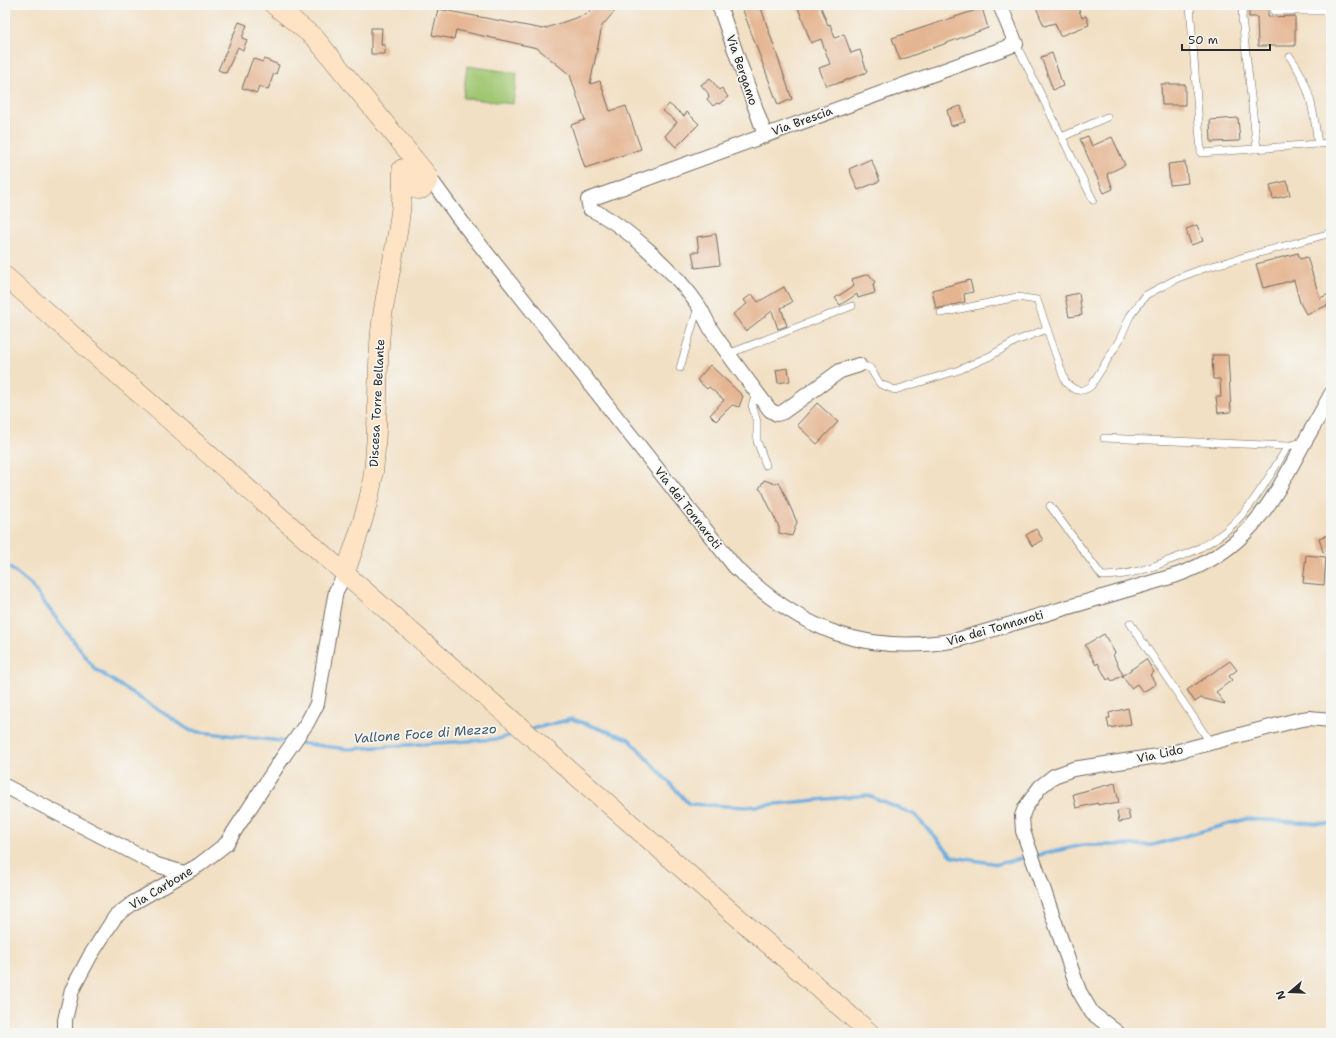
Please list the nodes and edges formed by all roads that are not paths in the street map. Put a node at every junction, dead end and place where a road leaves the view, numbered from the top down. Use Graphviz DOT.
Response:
graph roads {
  1 [pos="274,5"];
  2 [pos="719,5"];
  3 [pos="1000,5"];
  4 [pos="1190,5"];
  5 [pos="1243,5"];
  6 [pos="1274,11"];
  7 [pos="1331,11"];
  8 [pos="1016,44"];
  9 [pos="1290,57"];
  10 [pos="1107,117"];
  11 [pos="765,134"];
  12 [pos="1062,137"];
  13 [pos="1331,143"];
  14 [pos="1318,144"];
  15 [pos="1257,149"];
  16 [pos="413,180"];
  17 [pos="1093,200"];
  18 [pos="1331,233"];
  19 [pos="5,276"];
  20 [pos="698,306"];
  21 [pos="852,306"];
  22 [pos="941,313"];
  23 [pos="1047,329"];
  24 [pos="728,354"];
  25 [pos="859,365"];
  26 [pos="680,368"];
  27 [pos="757,393"];
  28 [pos="1331,394"];
  29 [pos="1328,405"];
  30 [pos="1104,438"];
  31 [pos="1305,442"];
  32 [pos="1288,446"];
  33 [pos="766,465"];
  34 [pos="1050,506"];
  35 [pos="345,574"];
  36 [pos="1130,623"];
  37 [pos="1331,720"];
  38 [pos="1210,742"];
  39 [pos="5,786"];
  40 [pos="184,873"];
  41 [pos="65,1027"];
  42 [pos="58,1033"];
  43 [pos="870,1033"];
  44 [pos="1118,1033"];
  1 -- 16 [label="main road"];
  2 -- 11 [label="street, Via Bergamo"];
  3 -- 8 [label="street"];
  4 -- 15 [label="lane"];
  5 -- 15 [label="lane"];
  6 -- 7 [label="lane"];
  8 -- 11 [label="street, Via Brescia"];
  8 -- 12 [label="lane"];
  9 -- 14 [label="lane"];
  10 -- 12 [label="lane"];
  11 -- 20 [label="street, Via Brescia"];
  12 -- 17 [label="lane"];
  13 -- 14 [label="lane"];
  14 -- 15 [label="lane"];
  16 -- 31 [label="street, Via dei Tonnaroti"];
  16 -- 35 [label="main road, Discesa Torre Bellante"];
  18 -- 23 [label="lane"];
  19 -- 35 [label="main road"];
  20 -- 24 [label="street"];
  20 -- 26 [label="lane"];
  21 -- 24 [label="lane"];
  22 -- 23 [label="lane"];
  23 -- 25 [label="lane"];
  24 -- 27 [label="street"];
  25 -- 27 [label="street"];
  27 -- 33 [label="lane"];
  28 -- 29 [label="street, Via dei Tonnaroti"];
  29 -- 31 [label="street, Via dei Tonnaroti"];
  30 -- 32 [label="lane"];
  31 -- 32 [label="lane"];
  32 -- 34 [label="lane"];
  35 -- 40 [label="street, Via Carbone"];
  35 -- 43 [label="main road"];
  36 -- 38 [label="lane"];
  37 -- 38 [label="street, Via Lido"];
  38 -- 44 [label="street, Via Lido"];
  39 -- 40 [label="street"];
  40 -- 41 [label="street, Via Carbone"];
  41 -- 42 [label="street, Via Carbone"];
}
